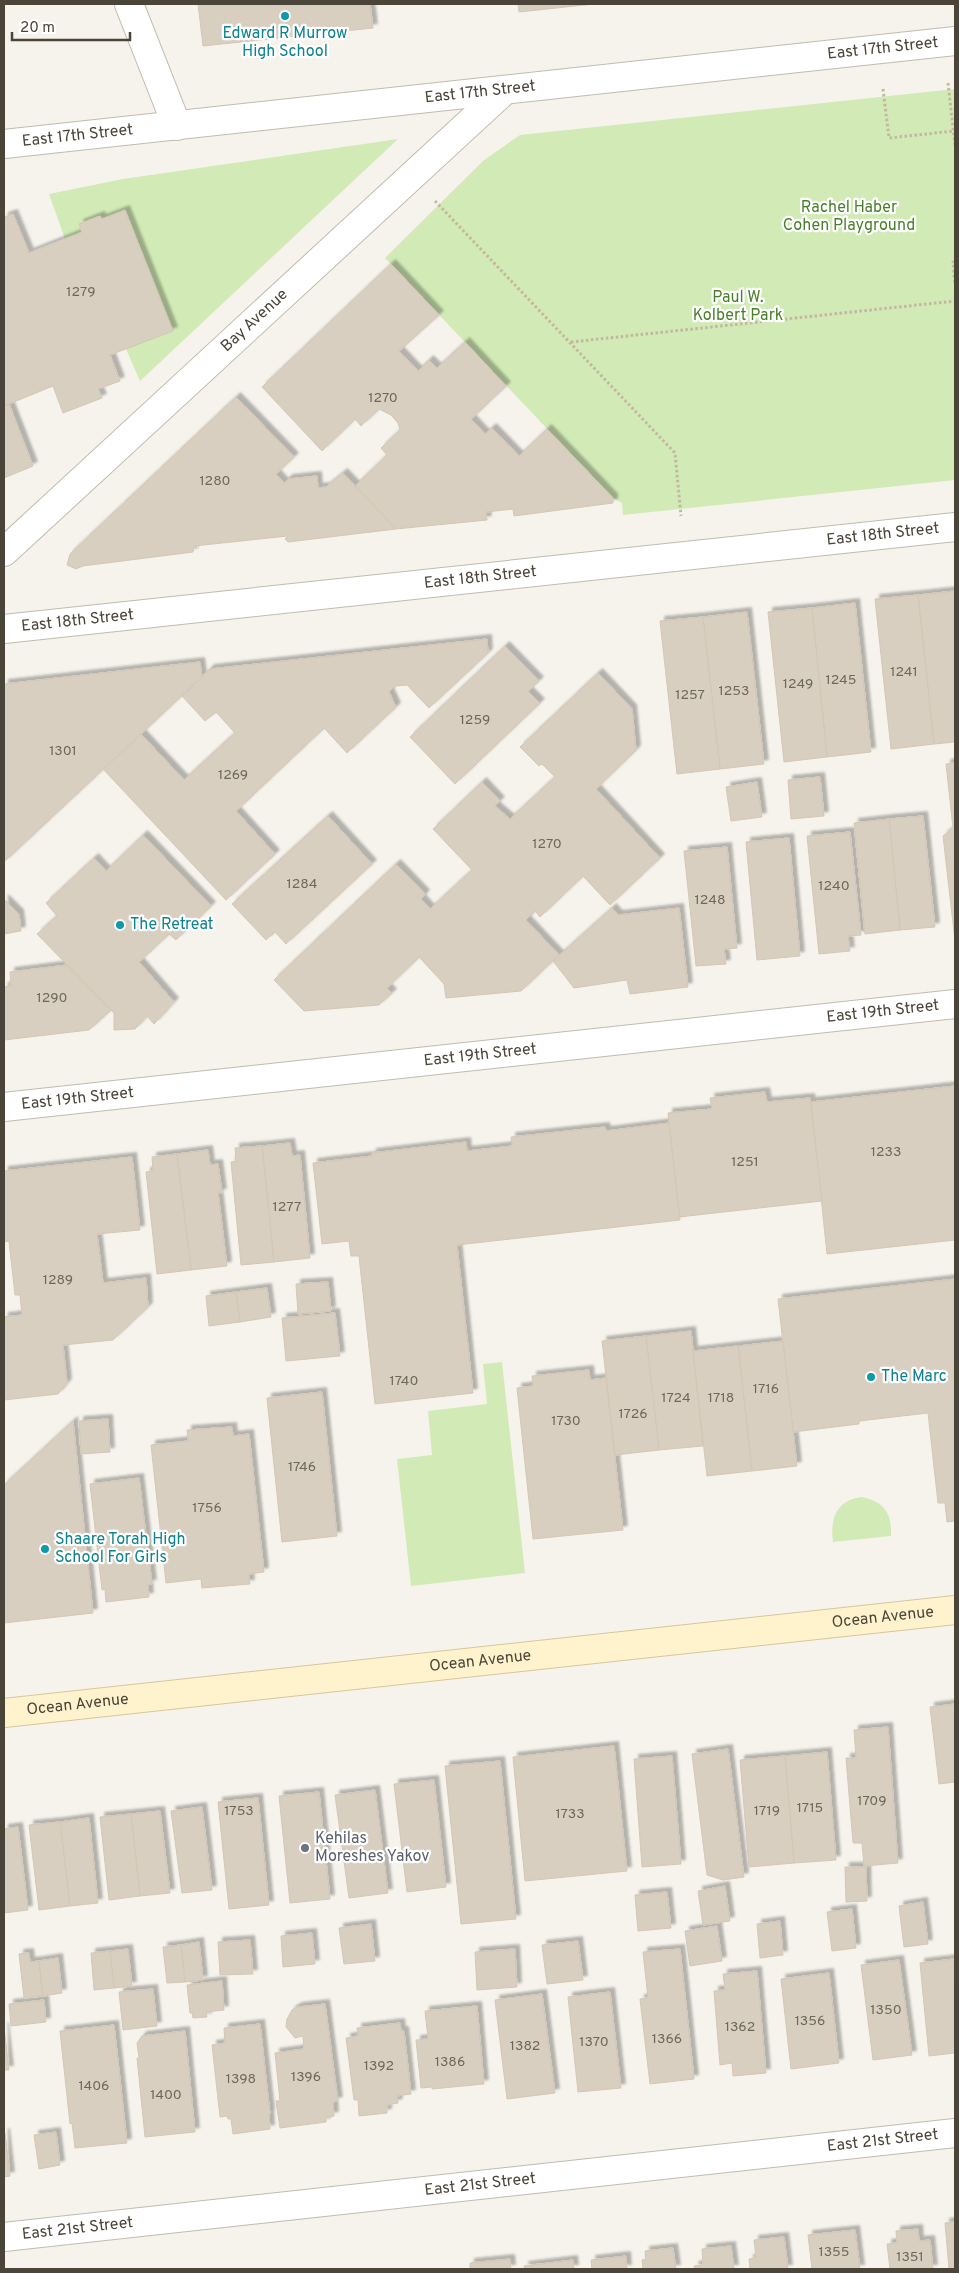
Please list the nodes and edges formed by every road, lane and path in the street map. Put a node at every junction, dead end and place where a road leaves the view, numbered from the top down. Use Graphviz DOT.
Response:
graph roads {
  1 [pos="129,4"];
  2 [pos="955,41"];
  3 [pos="948,83"];
  4 [pos="883,89"];
  5 [pos="505,90"];
  6 [pos="177,126"];
  7 [pos="954,131"];
  8 [pos="4,144"];
  9 [pos="955,145"];
  10 [pos="435,200"];
  11 [pos="955,262"];
  12 [pos="955,285"];
  13 [pos="955,300"];
  14 [pos="570,342"];
  15 [pos="681,516"];
  16 [pos="955,527"];
  17 [pos="4,552"];
  18 [pos="4,629"];
  19 [pos="955,1004"];
  20 [pos="4,1107"];
  21 [pos="955,1610"];
  22 [pos="4,1713"];
  23 [pos="955,2133"];
  24 [pos="4,2237"];
  1 -- 6 [label="street"];
  2 -- 5 [label="street, East 17th Street"];
  3 -- 7 [label="path"];
  4 -- 7 [label="path"];
  5 -- 6 [label="street, East 17th Street"];
  5 -- 17 [label="street, Bay Avenue"];
  6 -- 8 [label="street, East 17th Street"];
  7 -- 9 [label="path"];
  10 -- 14 [label="path"];
  11 -- 12 [label="path"];
  13 -- 14 [label="path"];
  14 -- 15 [label="path"];
  16 -- 18 [label="street, East 18th Street"];
  19 -- 20 [label="street, East 19th Street"];
  21 -- 22 [label="main road, Ocean Avenue"];
  23 -- 24 [label="street, East 21st Street"];
}
